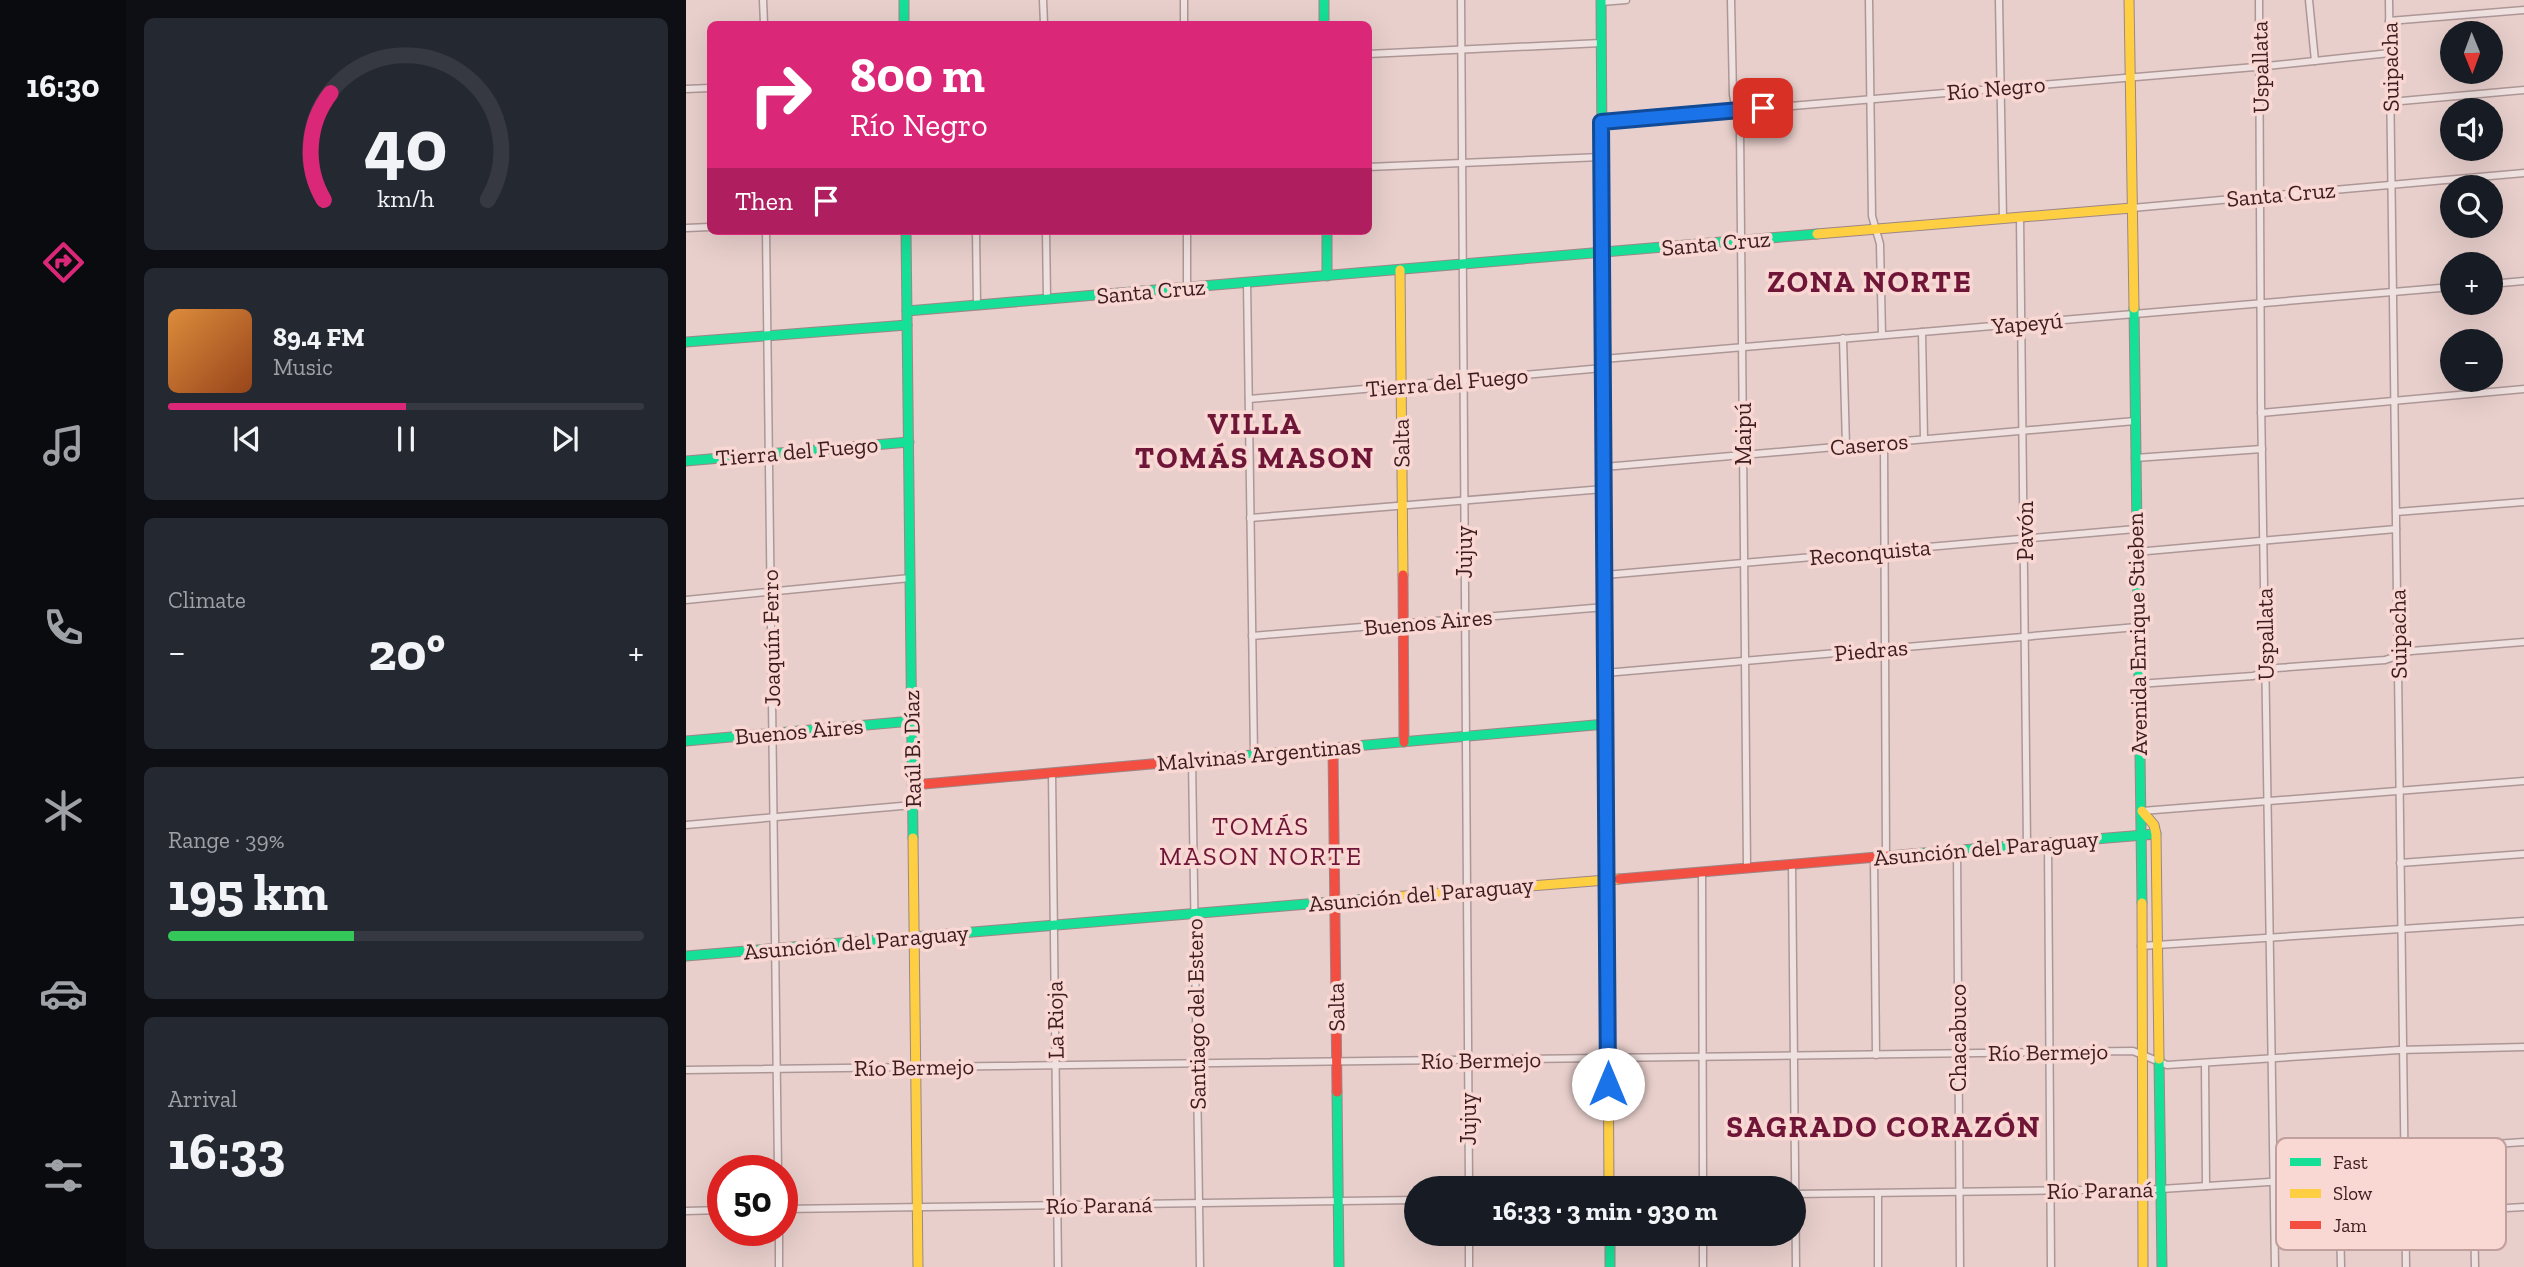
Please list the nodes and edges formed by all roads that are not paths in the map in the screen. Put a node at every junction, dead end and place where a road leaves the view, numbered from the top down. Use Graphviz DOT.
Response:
graph roads {
  1 [pos="763,0"];
  2 [pos="904,0"];
  3 [pos="1043,0"];
  4 [pos="1184,0"];
  5 [pos="1324,0"];
  6 [pos="1461,0"];
  7 [pos="1626,0"];
  8 [pos="1731,0"];
  9 [pos="1869,0"];
  10 [pos="1998,0"];
  11 [pos="2129,0"];
  12 [pos="2259,0"];
  13 [pos="2309,0"];
  14 [pos="2389,0"];
  15 [pos="1601,1"];
  16 [pos="2524,9"];
  17 [pos="764,21"];
  18 [pos="904,21"];
  19 [pos="1044,21"];
  20 [pos="1184,21"];
  21 [pos="1324,21"];
  22 [pos="2389,21"];
  23 [pos="1601,43"];
  24 [pos="1462,50"];
  25 [pos="2389,53"];
  26 [pos="1372,54"];
  27 [pos="2315,61"];
  28 [pos="2260,67"];
  29 [pos="2130,77"];
  30 [pos="2000,87"];
  31 [pos="707,88"];
  32 [pos="686,89"];
  33 [pos="2524,90"];
  34 [pos="1871,99"];
  35 [pos="2390,102"];
  36 [pos="1736,110"];
  37 [pos="1601,122"];
  38 [pos="1601,157"];
  39 [pos="1463,163"];
  40 [pos="1372,167"];
  41 [pos="2524,173"];
  42 [pos="2392,184"];
  43 [pos="2261,196"];
  44 [pos="2132,208"];
  45 [pos="2020,217"];
  46 [pos="2003,219"];
  47 [pos="707,227"];
  48 [pos="686,228"];
  49 [pos="1876,229"];
  50 [pos="766,235"];
  51 [pos="906,235"];
  52 [pos="976,235"];
  53 [pos="1046,235"];
  54 [pos="1187,235"];
  55 [pos="1327,235"];
  56 [pos="1741,241"];
  57 [pos="1602,253"];
  58 [pos="1463,264"];
  59 [pos="1399,270"];
  60 [pos="1327,276"];
  61 [pos="2524,281"];
  62 [pos="1247,282"];
  63 [pos="2503,283"];
  64 [pos="1187,288"];
  65 [pos="2440,288"];
  66 [pos="2393,292"];
  67 [pos="1047,299"];
  68 [pos="2261,303"];
  69 [pos="977,305"];
  70 [pos="907,311"];
  71 [pos="2133,314"];
  72 [pos="2022,323"];
  73 [pos="907,325"];
  74 [pos="1922,331"];
  75 [pos="1882,335"];
  76 [pos="768,336"];
  77 [pos="1843,338"];
  78 [pos="686,342"];
  79 [pos="1742,347"];
  80 [pos="1603,363"];
  81 [pos="1463,380"];
  82 [pos="1401,386"];
  83 [pos="2524,388"];
  84 [pos="1249,398"];
  85 [pos="2395,401"];
  86 [pos="2261,413"];
  87 [pos="2135,421"];
  88 [pos="2024,431"];
  89 [pos="1924,439"];
  90 [pos="909,442"];
  91 [pos="1884,443"];
  92 [pos="1846,446"];
  93 [pos="2262,449"];
  94 [pos="769,454"];
  95 [pos="1743,455"];
  96 [pos="2135,458"];
  97 [pos="686,461"];
  98 [pos="1604,467"];
  99 [pos="1604,489"];
  100 [pos="1464,501"];
  101 [pos="2524,502"];
  102 [pos="1402,506"];
  103 [pos="2396,512"];
  104 [pos="1250,517"];
  105 [pos="2136,529"];
  106 [pos="2396,529"];
  107 [pos="2025,539"];
  108 [pos="2263,541"];
  109 [pos="1884,551"];
  110 [pos="2136,552"];
  111 [pos="1744,563"];
  112 [pos="1605,575"];
  113 [pos="910,578"];
  114 [pos="771,590"];
  115 [pos="686,600"];
  116 [pos="1605,607"];
  117 [pos="1464,619"];
  118 [pos="1403,624"];
  119 [pos="2137,628"];
  120 [pos="1252,636"];
  121 [pos="2025,637"];
  122 [pos="2524,642"];
  123 [pos="1885,649"];
  124 [pos="2398,656"];
  125 [pos="1745,661"];
  126 [pos="2265,672"];
  127 [pos="1605,673"];
  128 [pos="2138,684"];
  129 [pos="912,721"];
  130 [pos="1606,724"];
  131 [pos="772,733"];
  132 [pos="1465,736"];
  133 [pos="686,741"];
  134 [pos="1404,742"];
  135 [pos="1333,748"];
  136 [pos="1254,755"];
  137 [pos="1192,760"];
  138 [pos="1052,773"];
  139 [pos="2524,781"];
  140 [pos="913,785"];
  141 [pos="2400,790"];
  142 [pos="2267,801"];
  143 [pos="913,805"];
  144 [pos="2142,811"];
  145 [pos="774,817"];
  146 [pos="686,825"];
  147 [pos="2156,834"];
  148 [pos="2140,835"];
  149 [pos="2048,843"];
  150 [pos="2026,845"];
  151 [pos="1957,851"];
  152 [pos="2524,854"];
  153 [pos="1886,857"];
  154 [pos="1874,858"];
  155 [pos="2400,863"];
  156 [pos="1792,864"];
  157 [pos="1746,868"];
  158 [pos="1702,872"];
  159 [pos="1607,879"];
  160 [pos="1466,890"];
  161 [pos="1334,901"];
  162 [pos="1195,913"];
  163 [pos="2524,921"];
  164 [pos="1054,925"];
  165 [pos="2401,929"];
  166 [pos="914,937"];
  167 [pos="2269,938"];
  168 [pos="2158,945"];
  169 [pos="2141,946"];
  170 [pos="775,948"];
  171 [pos="686,956"];
  172 [pos="2524,1047"];
  173 [pos="2403,1050"];
  174 [pos="2049,1052"];
  175 [pos="2142,1053"];
  176 [pos="1958,1054"];
  177 [pos="1876,1055"];
  178 [pos="1794,1056"];
  179 [pos="1703,1057"];
  180 [pos="1608,1058"];
  181 [pos="1468,1060"];
  182 [pos="2271,1060"];
  183 [pos="1336,1062"];
  184 [pos="2159,1063"];
  185 [pos="1197,1064"];
  186 [pos="2205,1064"];
  187 [pos="1056,1065"];
  188 [pos="916,1067"];
  189 [pos="777,1069"];
  190 [pos="686,1070"];
  191 [pos="2404,1138"];
  192 [pos="2524,1142"];
  193 [pos="2506,1143"];
  194 [pos="778,1155"];
  195 [pos="1469,1176"];
  196 [pos="1609,1176"];
  197 [pos="1703,1176"];
  198 [pos="1794,1176"];
  199 [pos="2273,1182"];
  200 [pos="2276,1182"];
  201 [pos="2206,1186"];
  202 [pos="2143,1189"];
  203 [pos="2161,1189"];
  204 [pos="2051,1190"];
  205 [pos="1959,1192"];
  206 [pos="1878,1193"];
  207 [pos="1806,1194"];
  208 [pos="1404,1200"];
  209 [pos="1338,1201"];
  210 [pos="1199,1203"];
  211 [pos="1057,1205"];
  212 [pos="918,1207"];
  213 [pos="2524,1207"];
  214 [pos="2506,1208"];
  215 [pos="798,1209"];
  216 [pos="707,1210"];
  217 [pos="686,1211"];
  218 [pos="779,1246"];
  219 [pos="1469,1246"];
  220 [pos="1609,1246"];
  221 [pos="1703,1246"];
  222 [pos="1795,1246"];
  223 [pos="779,1267"];
  224 [pos="918,1267"];
  225 [pos="1058,1267"];
  226 [pos="1200,1267"];
  227 [pos="1339,1267"];
  228 [pos="1469,1267"];
  229 [pos="1610,1267"];
  230 [pos="1703,1267"];
  231 [pos="1796,1267"];
  232 [pos="1878,1267"];
  233 [pos="1960,1267"];
  234 [pos="2051,1267"];
  235 [pos="2143,1267"];
  236 [pos="2162,1267"];
  237 [pos="2275,1267"];
  1 -- 17 [label="street"];
  2 -- 18 [label="main road"];
  3 -- 19 [label="street"];
  4 -- 20 [label="street"];
  5 -- 21 [label="main road"];
  6 -- 24 [label="street, Jujuy"];
  7 -- 15 [label="street"];
  8 -- 36 [label="street, Maipú"];
  9 -- 34 [label="street"];
  10 -- 30 [label="street"];
  11 -- 29 [label="main road, Avenida Enrique Stieben"];
  12 -- 28 [label="street, Uspallata"];
  13 -- 27 [label="street"];
  14 -- 22 [label="street, Suipacha"];
  15 -- 23 [label="main road"];
  16 -- 22 [label="street"];
  22 -- 25 [label="street, Suipacha"];
  23 -- 24 [label="street"];
  23 -- 37 [label="main road"];
  24 -- 26 [label="street"];
  24 -- 39 [label="street, Jujuy"];
  25 -- 27 [label="street, Río Negro"];
  25 -- 35 [label="street, Suipacha"];
  27 -- 28 [label="street, Río Negro"];
  28 -- 29 [label="street, Río Negro"];
  28 -- 43 [label="street, Uspallata"];
  29 -- 30 [label="street, Río Negro"];
  29 -- 44 [label="main road, Avenida Enrique Stieben"];
  30 -- 34 [label="street, Río Negro"];
  30 -- 46 [label="street"];
  31 -- 32 [label="street"];
  33 -- 35 [label="street"];
  34 -- 36 [label="street, Río Negro"];
  34 -- 49 [label="street"];
  35 -- 42 [label="street, Suipacha"];
  36 -- 37 [label="street, Río Negro"];
  36 -- 56 [label="street, Maipú"];
  37 -- 38 [label="main road"];
  38 -- 39 [label="street"];
  38 -- 57 [label="main road"];
  39 -- 40 [label="street"];
  39 -- 58 [label="street, Jujuy"];
  41 -- 42 [label="street, Santa Cruz"];
  42 -- 43 [label="street, Santa Cruz"];
  42 -- 66 [label="street, Suipacha"];
  43 -- 44 [label="street, Santa Cruz"];
  43 -- 68 [label="street, Uspallata"];
  44 -- 45 [label="main road, Santa Cruz"];
  44 -- 71 [label="main road, Avenida Enrique Stieben"];
  45 -- 46 [label="main road, Santa Cruz"];
  45 -- 72 [label="street, Pavón"];
  46 -- 49 [label="main road, Santa Cruz"];
  47 -- 48 [label="street"];
  49 -- 56 [label="main road, Santa Cruz"];
  49 -- 75 [label="street"];
  50 -- 76 [label="street, Joaquín Ferro"];
  51 -- 70 [label="main road, Raúl B. Díaz"];
  52 -- 69 [label="street"];
  53 -- 67 [label="street"];
  54 -- 64 [label="street"];
  55 -- 60 [label="main road"];
  56 -- 57 [label="main road, Santa Cruz"];
  56 -- 79 [label="street, Maipú"];
  57 -- 58 [label="main road, Santa Cruz"];
  57 -- 80 [label="main road"];
  58 -- 59 [label="main road, Santa Cruz"];
  58 -- 81 [label="street, Jujuy"];
  59 -- 60 [label="main road, Santa Cruz"];
  59 -- 82 [label="main road, Salta"];
  60 -- 62 [label="main road, Santa Cruz"];
  61 -- 63 [label="street"];
  62 -- 64 [label="main road, Santa Cruz"];
  62 -- 84 [label="street"];
  64 -- 67 [label="main road, Santa Cruz"];
  65 -- 66 [label="street, Yapeyú"];
  66 -- 68 [label="street, Yapeyú"];
  66 -- 85 [label="street, Suipacha"];
  67 -- 69 [label="main road, Santa Cruz"];
  68 -- 71 [label="street, Yapeyú"];
  68 -- 86 [label="street, Uspallata"];
  69 -- 70 [label="main road, Santa Cruz"];
  70 -- 73 [label="main road, Raúl B. Díaz"];
  71 -- 72 [label="street, Yapeyú"];
  71 -- 87 [label="main road, Avenida Enrique Stieben"];
  72 -- 74 [label="street, Yapeyú"];
  72 -- 88 [label="street, Pavón"];
  73 -- 76 [label="main road"];
  73 -- 90 [label="main road, Raúl B. Díaz"];
  74 -- 75 [label="street, Yapeyú"];
  74 -- 89 [label="street"];
  75 -- 77 [label="street, Yapeyú"];
  76 -- 78 [label="main road"];
  76 -- 94 [label="street, Joaquín Ferro"];
  77 -- 79 [label="street, Yapeyú"];
  77 -- 92 [label="street"];
  79 -- 80 [label="street, Yapeyú"];
  79 -- 95 [label="street, Maipú"];
  80 -- 81 [label="street, Tierra del Fuego"];
  80 -- 98 [label="main road"];
  81 -- 82 [label="street, Tierra del Fuego"];
  81 -- 100 [label="street, Jujuy"];
  82 -- 84 [label="street, Tierra del Fuego"];
  82 -- 102 [label="main road, Salta"];
  83 -- 85 [label="street"];
  84 -- 104 [label="street"];
  85 -- 86 [label="street"];
  85 -- 103 [label="street, Suipacha"];
  86 -- 93 [label="street, Uspallata"];
  87 -- 88 [label="street, Caseros"];
  87 -- 96 [label="main road, Avenida Enrique Stieben"];
  88 -- 89 [label="street, Caseros"];
  88 -- 107 [label="street, Pavón"];
  89 -- 91 [label="street, Caseros"];
  90 -- 94 [label="main road, Tierra del Fuego"];
  90 -- 113 [label="main road, Raúl B. Díaz"];
  91 -- 92 [label="street, Caseros"];
  91 -- 109 [label="street"];
  92 -- 95 [label="street, Caseros"];
  93 -- 96 [label="street"];
  93 -- 108 [label="street, Uspallata"];
  94 -- 97 [label="main road, Tierra del Fuego"];
  94 -- 114 [label="street, Joaquín Ferro"];
  95 -- 98 [label="street, Caseros"];
  95 -- 111 [label="street, Maipú"];
  96 -- 105 [label="main road, Avenida Enrique Stieben"];
  98 -- 99 [label="main road"];
  99 -- 100 [label="street"];
  99 -- 112 [label="main road"];
  100 -- 102 [label="street"];
  100 -- 117 [label="street, Jujuy"];
  101 -- 103 [label="street"];
  102 -- 104 [label="street"];
  102 -- 118 [label="main road, Salta"];
  103 -- 106 [label="street, Suipacha"];
  104 -- 120 [label="street"];
  105 -- 107 [label="street, Reconquista"];
  105 -- 110 [label="main road, Avenida Enrique Stieben"];
  106 -- 108 [label="street"];
  106 -- 124 [label="street, Suipacha"];
  107 -- 109 [label="street, Reconquista"];
  107 -- 121 [label="street, Pavón"];
  108 -- 110 [label="street"];
  108 -- 126 [label="street, Uspallata"];
  109 -- 111 [label="street, Reconquista"];
  109 -- 123 [label="street"];
  110 -- 119 [label="main road, Avenida Enrique Stieben"];
  111 -- 112 [label="street, Reconquista"];
  111 -- 125 [label="street, Maipú"];
  112 -- 116 [label="main road"];
  113 -- 114 [label="street"];
  113 -- 129 [label="main road, Raúl B. Díaz"];
  114 -- 115 [label="street"];
  114 -- 131 [label="street, Joaquín Ferro"];
  116 -- 117 [label="street, Buenos Aires"];
  116 -- 127 [label="main road"];
  117 -- 118 [label="street, Buenos Aires"];
  117 -- 132 [label="street, Jujuy"];
  118 -- 120 [label="street, Buenos Aires"];
  118 -- 134 [label="main road, Salta"];
  119 -- 121 [label="street, Piedras"];
  119 -- 128 [label="main road, Avenida Enrique Stieben"];
  120 -- 136 [label="street"];
  121 -- 123 [label="street, Piedras"];
  121 -- 150 [label="street, Pavón"];
  122 -- 124 [label="street"];
  123 -- 125 [label="street, Piedras"];
  123 -- 153 [label="street"];
  124 -- 126 [label="street"];
  124 -- 141 [label="street, Suipacha"];
  125 -- 127 [label="street, Piedras"];
  125 -- 157 [label="street, Maipú"];
  126 -- 128 [label="street"];
  126 -- 142 [label="street, Uspallata"];
  127 -- 130 [label="main road"];
  128 -- 144 [label="main road, Avenida Enrique Stieben"];
  129 -- 131 [label="main road, Buenos Aires"];
  129 -- 140 [label="main road, Raúl B. Díaz"];
  130 -- 132 [label="main road, Malvinas Argentinas"];
  130 -- 159 [label="main road"];
  131 -- 133 [label="main road, Buenos Aires"];
  131 -- 145 [label="street, Joaquín Ferro"];
  132 -- 134 [label="main road, Malvinas Argentinas"];
  132 -- 160 [label="street, Jujuy"];
  134 -- 135 [label="main road, Malvinas Argentinas"];
  135 -- 136 [label="main road, Malvinas Argentinas"];
  135 -- 161 [label="main road, Salta"];
  136 -- 137 [label="main road, Malvinas Argentinas"];
  137 -- 138 [label="main road, Malvinas Argentinas"];
  137 -- 162 [label="street, Santiago del Estero"];
  138 -- 140 [label="main road, Malvinas Argentinas"];
  138 -- 164 [label="street, La Rioja"];
  139 -- 141 [label="street"];
  140 -- 143 [label="main road, Raúl B. Díaz"];
  141 -- 142 [label="street"];
  141 -- 155 [label="street, Suipacha"];
  142 -- 144 [label="street"];
  142 -- 167 [label="street, Uspallata"];
  143 -- 145 [label="street"];
  143 -- 166 [label="main road, Raúl B. Díaz"];
  144 -- 147 [label="main road"];
  144 -- 148 [label="main road, Avenida Enrique Stieben"];
  145 -- 146 [label="street"];
  145 -- 170 [label="street, Joaquín Ferro"];
  147 -- 148 [label="main road, Asunción del Paraguay"];
  147 -- 168 [label="main road"];
  148 -- 149 [label="main road, Asunción del Paraguay"];
  148 -- 169 [label="main road, Avenida Enrique Stieben"];
  149 -- 150 [label="main road, Asunción del Paraguay"];
  149 -- 174 [label="street"];
  150 -- 151 [label="main road, Asunción del Paraguay"];
  151 -- 153 [label="main road, Asunción del Paraguay"];
  151 -- 176 [label="street, Chacabuco"];
  152 -- 155 [label="street"];
  153 -- 154 [label="main road, Asunción del Paraguay"];
  154 -- 156 [label="main road, Asunción del Paraguay"];
  154 -- 177 [label="street"];
  155 -- 165 [label="street, Suipacha"];
  156 -- 157 [label="main road, Asunción del Paraguay"];
  156 -- 178 [label="street"];
  157 -- 158 [label="main road, Asunción del Paraguay"];
  158 -- 159 [label="main road, Asunción del Paraguay"];
  158 -- 179 [label="street"];
  159 -- 160 [label="main road, Asunción del Paraguay"];
  159 -- 180 [label="main road"];
  160 -- 161 [label="main road, Asunción del Paraguay"];
  160 -- 181 [label="street, Jujuy"];
  161 -- 162 [label="main road, Asunción del Paraguay"];
  161 -- 183 [label="main road, Salta"];
  162 -- 164 [label="main road, Asunción del Paraguay"];
  162 -- 185 [label="street, Santiago del Estero"];
  163 -- 165 [label="street"];
  164 -- 166 [label="main road, Asunción del Paraguay"];
  164 -- 187 [label="street, La Rioja"];
  165 -- 167 [label="street"];
  165 -- 173 [label="street, Suipacha"];
  166 -- 170 [label="main road, Asunción del Paraguay"];
  166 -- 188 [label="main road, Raúl B. Díaz"];
  167 -- 168 [label="street"];
  167 -- 182 [label="street, Uspallata"];
  168 -- 169 [label="street"];
  168 -- 184 [label="main road"];
  169 -- 175 [label="main road, Avenida Enrique Stieben"];
  170 -- 171 [label="main road, Asunción del Paraguay"];
  170 -- 189 [label="street, Joaquín Ferro"];
  172 -- 173 [label="street, Río Bermejo"];
  173 -- 182 [label="street, Río Bermejo"];
  173 -- 191 [label="street, Suipacha"];
  174 -- 175 [label="street, Río Bermejo"];
  174 -- 176 [label="street, Río Bermejo"];
  174 -- 204 [label="street"];
  175 -- 184 [label="street, Río Bermejo"];
  175 -- 202 [label="main road, Avenida Enrique Stieben"];
  176 -- 177 [label="street, Río Bermejo"];
  176 -- 205 [label="street, Chacabuco"];
  177 -- 178 [label="street, Río Bermejo"];
  178 -- 179 [label="street, Río Bermejo"];
  178 -- 198 [label="street"];
  179 -- 180 [label="street, Río Bermejo"];
  179 -- 197 [label="street"];
  180 -- 181 [label="street, Río Bermejo"];
  180 -- 196 [label="main road"];
  181 -- 183 [label="street, Río Bermejo"];
  181 -- 195 [label="street, Jujuy"];
  182 -- 186 [label="street, Río Bermejo"];
  182 -- 199 [label="street, Uspallata"];
  183 -- 185 [label="street, Río Bermejo"];
  183 -- 209 [label="main road, Salta"];
  184 -- 186 [label="street, Río Bermejo"];
  184 -- 203 [label="main road"];
  185 -- 187 [label="street, Río Bermejo"];
  185 -- 210 [label="street, Santiago del Estero"];
  186 -- 201 [label="street"];
  187 -- 188 [label="street, Río Bermejo"];
  187 -- 211 [label="street, La Rioja"];
  188 -- 189 [label="street, Río Bermejo"];
  188 -- 212 [label="main road, Raúl B. Díaz"];
  189 -- 190 [label="street, Río Bermejo"];
  189 -- 194 [label="street, Joaquín Ferro"];
  192 -- 193 [label="street"];
  199 -- 200 [label="street, Río Paraná"];
  199 -- 201 [label="street, Río Paraná"];
  199 -- 237 [label="street, Uspallata"];
  201 -- 203 [label="street, Río Paraná"];
  202 -- 203 [label="street, Río Paraná"];
  202 -- 204 [label="street, Río Paraná"];
  202 -- 235 [label="main road, Avenida Enrique Stieben"];
  203 -- 236 [label="main road"];
  204 -- 205 [label="street, Río Paraná"];
  204 -- 234 [label="street"];
  205 -- 206 [label="street, Río Paraná"];
  205 -- 233 [label="street, Chacabuco"];
  206 -- 207 [label="street, Río Paraná"];
  206 -- 232 [label="street"];
  208 -- 209 [label="street, Río Paraná"];
  209 -- 210 [label="street, Río Paraná"];
  209 -- 227 [label="main road, Salta"];
  210 -- 211 [label="street, Río Paraná"];
  210 -- 226 [label="street, Santiago del Estero"];
  211 -- 212 [label="street, Río Paraná"];
  211 -- 225 [label="street, La Rioja"];
  212 -- 215 [label="street, Río Paraná"];
  212 -- 224 [label="main road, Raúl B. Díaz"];
  213 -- 214 [label="street"];
  216 -- 217 [label="street"];
  218 -- 223 [label="street"];
  219 -- 228 [label="street"];
  220 -- 229 [label="main road"];
  221 -- 230 [label="street"];
  222 -- 231 [label="street"];
}
